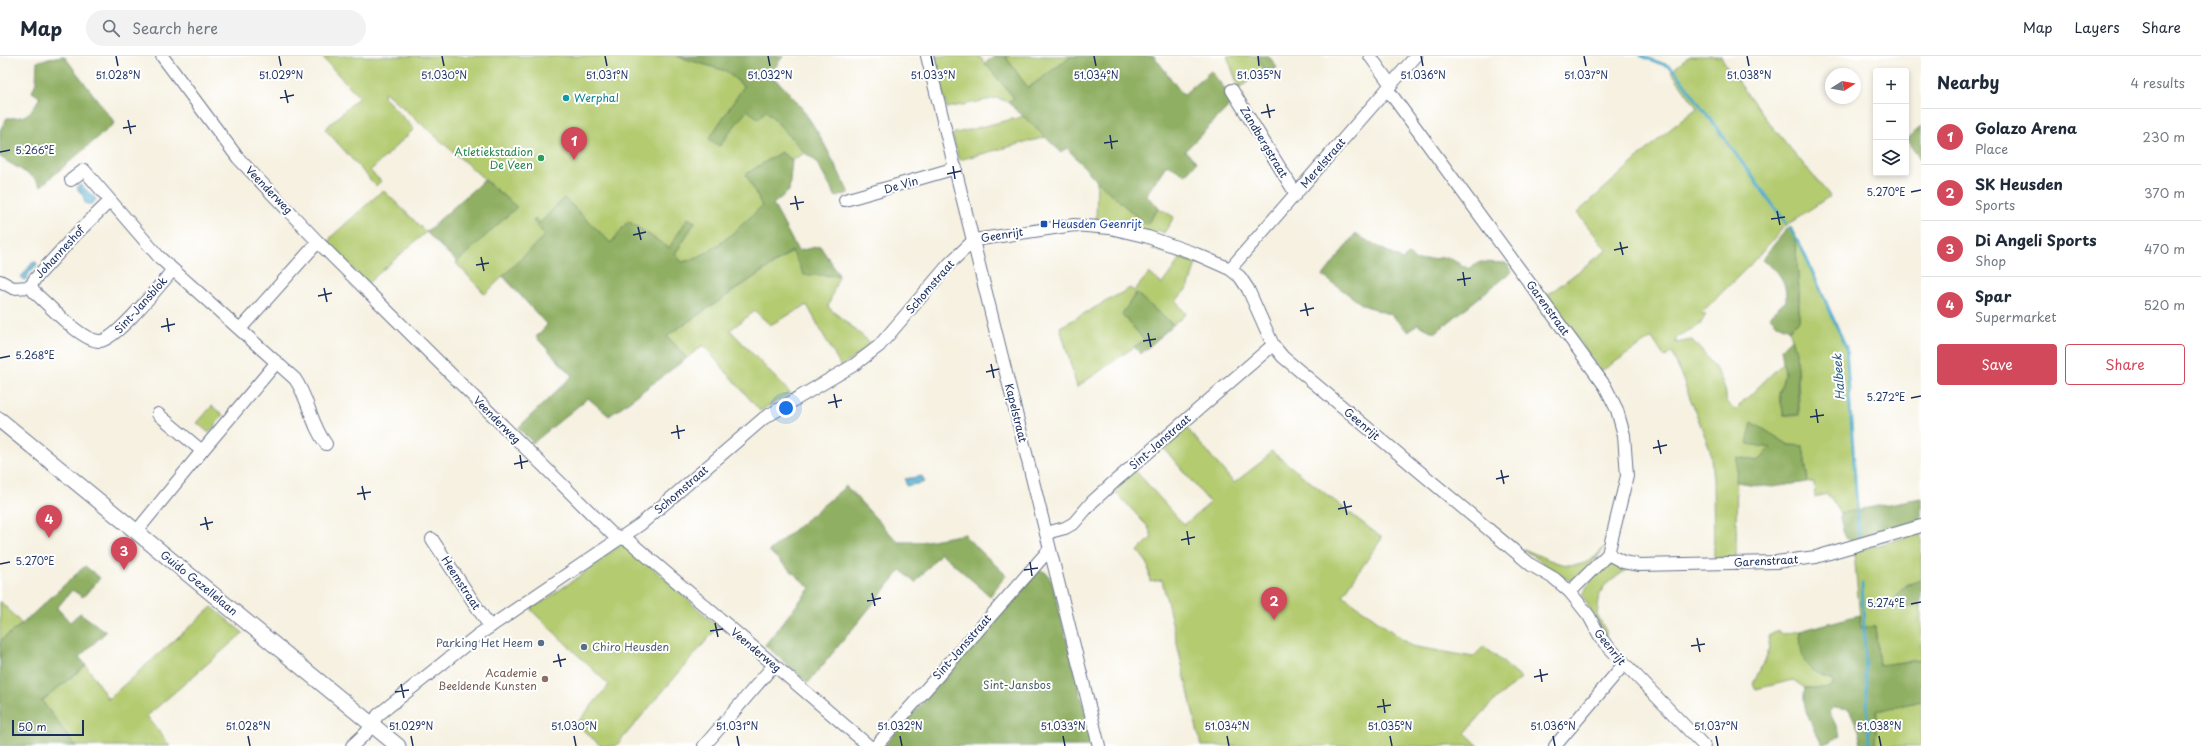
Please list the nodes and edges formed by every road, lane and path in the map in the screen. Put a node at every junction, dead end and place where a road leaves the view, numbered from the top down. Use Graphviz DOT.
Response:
graph roads {
  1 [pos="162,56"];
  2 [pos="927,56"];
  3 [pos="1370,56"];
  4 [pos="1416,56"];
  5 [pos="1389,87"];
  6 [pos="1232,90"];
  7 [pos="956,168"];
  8 [pos="71,180"];
  9 [pos="1296,194"];
  10 [pos="845,200"];
  11 [pos="110,201"];
  12 [pos="974,240"];
  13 [pos="318,242"];
  14 [pos="1230,269"];
  15 [pos="172,271"];
  16 [pos="0,280"];
  17 [pos="31,287"];
  18 [pos="66,322"];
  19 [pos="240,329"];
  20 [pos="1273,345"];
  21 [pos="277,362"];
  22 [pos="158,414"];
  23 [pos="0,420"];
  24 [pos="326,444"];
  25 [pos="202,451"];
  26 [pos="1921,526"];
  27 [pos="136,532"];
  28 [pos="1046,533"];
  29 [pos="622,538"];
  30 [pos="432,539"];
  31 [pos="1049,550"];
  32 [pos="1608,554"];
  33 [pos="1570,592"];
  34 [pos="490,627"];
  35 [pos="1624,664"];
  36 [pos="774,665"];
  37 [pos="372,725"];
  38 [pos="352,746"];
  39 [pos="398,746"];
  40 [pos="704,746"];
  41 [pos="869,746"];
  42 [pos="876,746"];
  43 [pos="1099,746"];
  44 [pos="1555,746"];
  45 [pos="1704,746"];
  1 -- 13 [label="street, Veenderweg"];
  2 -- 7 [label="street, Kapelstraat"];
  3 -- 5 [label="street, Garenstraat"];
  4 -- 5 [label="street, Merelstraat"];
  5 -- 9 [label="street, Merelstraat"];
  5 -- 32 [label="street, Garenstraat"];
  6 -- 9 [label="street, Zandbergstraat"];
  7 -- 10 [label="street, De Vin"];
  7 -- 12 [label="street, Kapelstraat"];
  8 -- 11 [label="street"];
  9 -- 14 [label="street, Merelstraat"];
  11 -- 15 [label="street, Sint-Jansblok"];
  11 -- 17 [label="street, Johanneshof"];
  12 -- 14 [label="street, Geenrijt"];
  12 -- 28 [label="street, Kapelstraat"];
  12 -- 29 [label="street, Schomstraat"];
  13 -- 19 [label="street"];
  13 -- 29 [label="street, Veenderweg"];
  14 -- 20 [label="street, Geenrijt"];
  15 -- 18 [label="street, Sint-Jansblok"];
  15 -- 19 [label="street, Sint-Jansblok"];
  16 -- 17 [label="street"];
  17 -- 18 [label="street, Johanneshof"];
  19 -- 21 [label="street, Sint-Jansblok"];
  20 -- 28 [label="street, Sint-Janstraat"];
  20 -- 33 [label="street, Geenrijt"];
  21 -- 24 [label="street, Sint-Jansblok"];
  21 -- 25 [label="street"];
  22 -- 25 [label="street"];
  23 -- 27 [label="main road, Guido Gezellelaan"];
  25 -- 27 [label="street"];
  26 -- 32 [label="street, Garenstraat"];
  27 -- 37 [label="main road, Guido Gezellelaan"];
  28 -- 31 [label="street, Kapelstraat"];
  29 -- 34 [label="street, Schomstraat"];
  29 -- 36 [label="street, Veenderweg"];
  30 -- 34 [label="street, Heemstraat"];
  31 -- 42 [label="street, Sint-Jansstraat"];
  31 -- 43 [label="street, Kapelstraat"];
  32 -- 33 [label="street"];
  33 -- 35 [label="street, Geenrijt"];
  34 -- 37 [label="street, Schomstraat"];
  35 -- 44 [label="street"];
  35 -- 45 [label="street, Geenrijt"];
  36 -- 40 [label="street"];
  36 -- 41 [label="street, Veenderweg"];
  37 -- 38 [label="street, Schomstraat"];
  37 -- 39 [label="main road, Guido Gezellelaan"];
}
